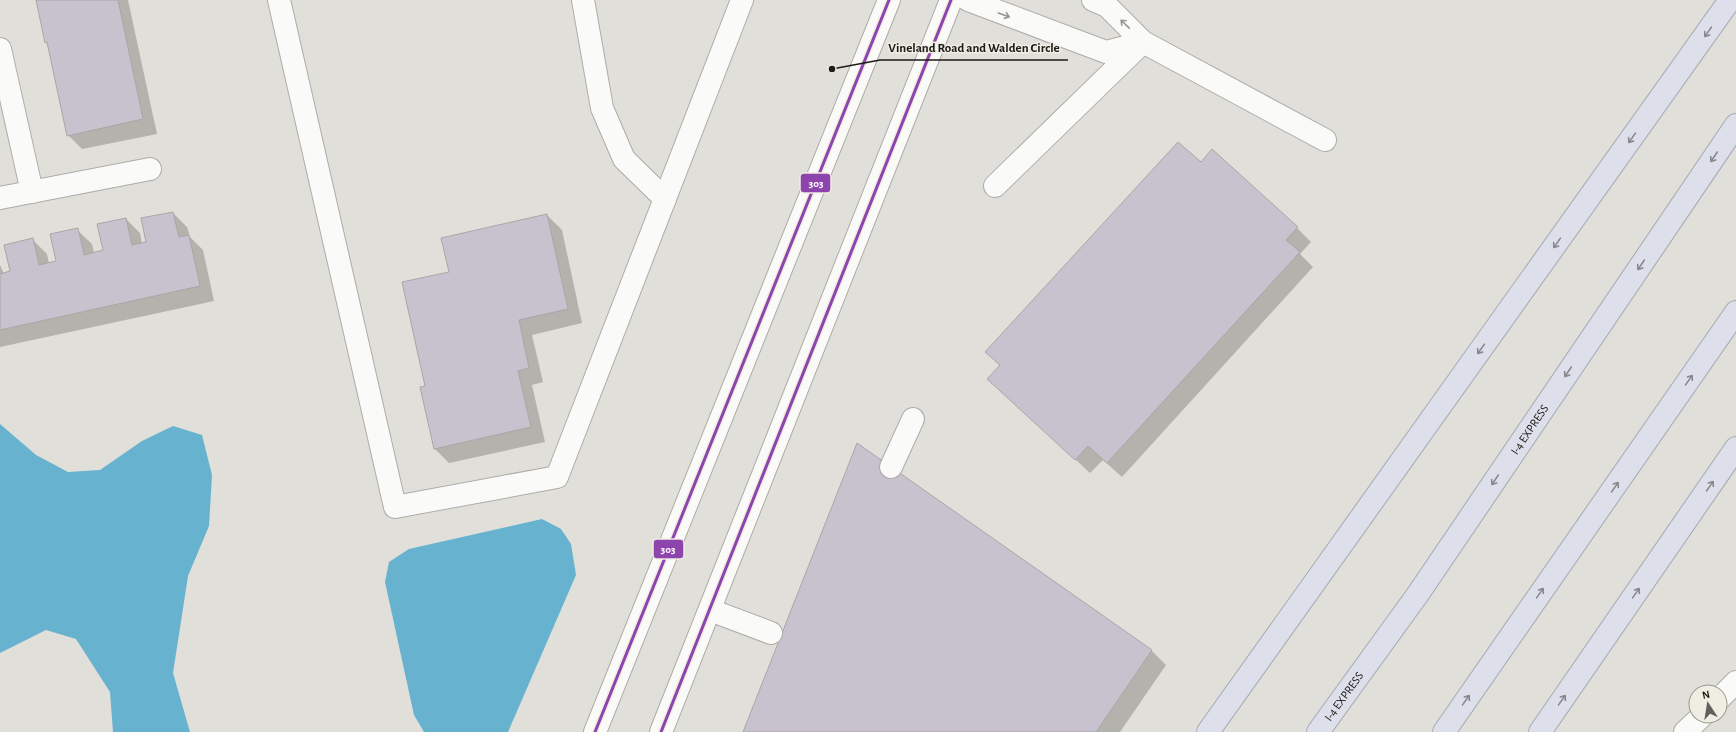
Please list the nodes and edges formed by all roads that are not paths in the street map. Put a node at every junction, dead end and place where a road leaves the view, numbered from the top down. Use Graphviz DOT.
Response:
graph roads {
  1 [pos="279,0"];
  2 [pos="583,0"];
  3 [pos="742,0"];
  4 [pos="890,0"];
  5 [pos="951,0"];
  6 [pos="968,0"];
  7 [pos="1093,0"];
  8 [pos="1730,0"];
  9 [pos="1143,42"];
  10 [pos="0,49"];
  11 [pos="1736,125"];
  12 [pos="1325,140"];
  13 [pos="150,169"];
  14 [pos="995,186"];
  15 [pos="32,192"];
  16 [pos="0,198"];
  17 [pos="665,199"];
  18 [pos="1736,312"];
  19 [pos="913,419"];
  20 [pos="1736,448"];
  21 [pos="890,467"];
  22 [pos="710,610"];
  23 [pos="770,633"];
  24 [pos="1736,682"];
  25 [pos="1728,690"];
  26 [pos="1694,724"];
  27 [pos="595,732"];
  28 [pos="661,732"];
  29 [pos="1208,732"];
  30 [pos="1318,732"];
  31 [pos="1444,732"];
  32 [pos="1540,732"];
  33 [pos="1685,732"];
  1 -- 17 [label="street"];
  2 -- 17 [label="street"];
  3 -- 17 [label="street"];
  4 -- 27 [label="street"];
  5 -- 22 [label="street"];
  6 -- 9 [label="street, one-way"];
  9 -- 7 [label="street, one-way"];
  8 -- 29 [label="highway, one-way"];
  9 -- 12 [label="street"];
  9 -- 14 [label="street"];
  10 -- 15 [label="street"];
  11 -- 30 [label="highway, I-4 EXPRESS, one-way"];
  13 -- 15 [label="street"];
  15 -- 16 [label="street"];
  31 -- 18 [label="highway, one-way"];
  19 -- 21 [label="street"];
  32 -- 20 [label="highway, one-way"];
  22 -- 23 [label="street"];
  22 -- 28 [label="street"];
  24 -- 25 [label="street"];
  26 -- 33 [label="street"];
}
